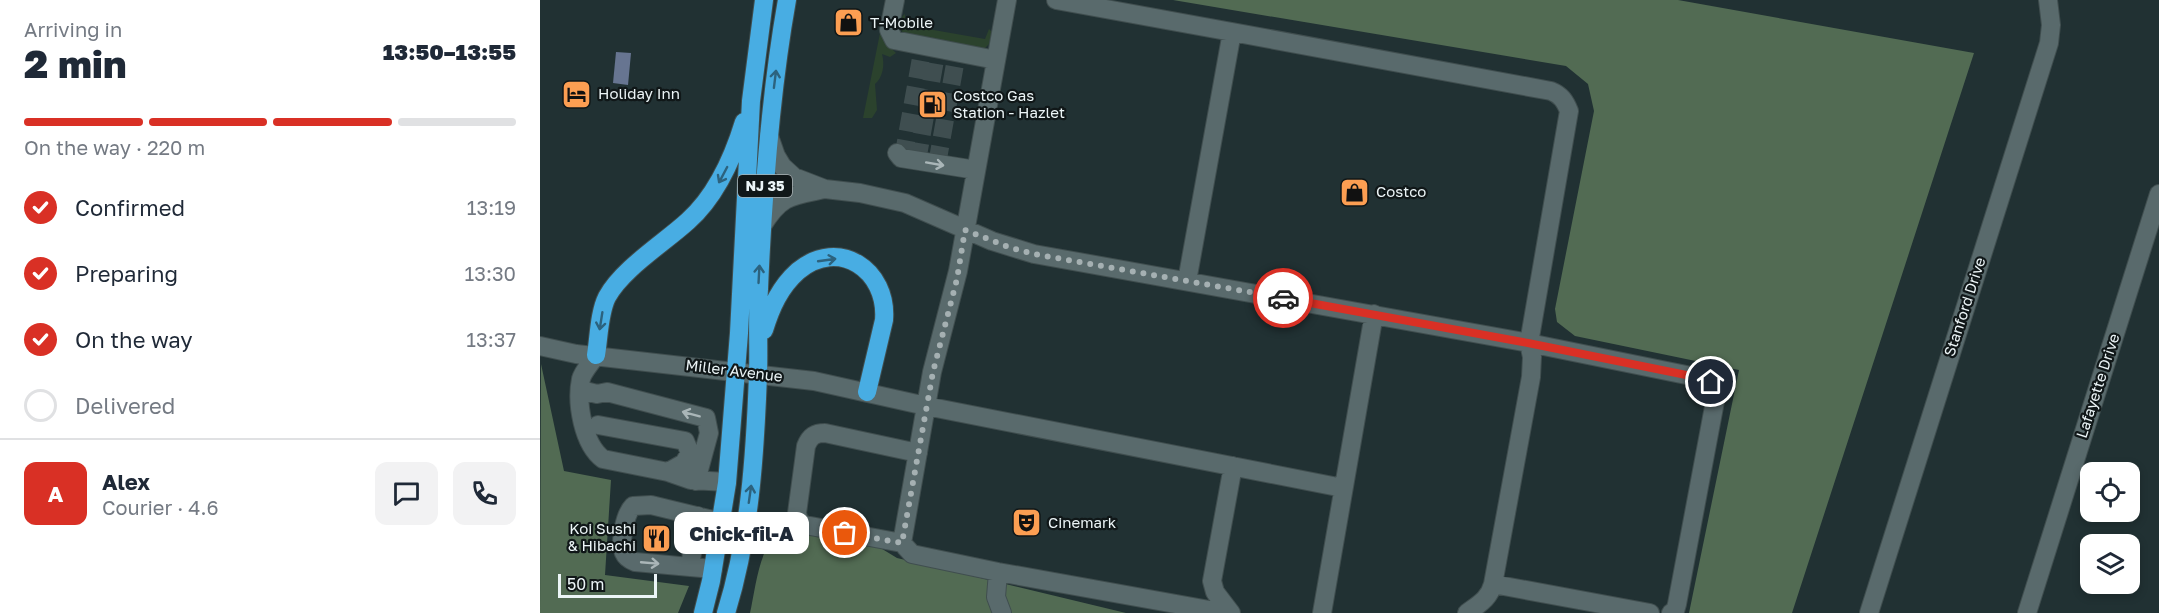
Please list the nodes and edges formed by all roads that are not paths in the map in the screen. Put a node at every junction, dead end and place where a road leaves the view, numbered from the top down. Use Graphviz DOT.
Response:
graph roads {
  1 [pos="764,0"];
  2 [pos="787,0"];
  3 [pos="1007,0"];
  4 [pos="1056,0"];
  5 [pos="2048,0"];
  6 [pos="894,3"];
  7 [pos="1232,32"];
  8 [pos="996,60"];
  9 [pos="751,101"];
  10 [pos="769,136"];
  11 [pos="897,153"];
  12 [pos="976,171"];
  13 [pos="825,189"];
  14 [pos="2159,194"];
  15 [pos="762,226"];
  16 [pos="965,230"];
  17 [pos="1187,281"];
  18 [pos="1374,315"];
  19 [pos="1528,343"];
  20 [pos="540,346"];
  21 [pos="758,349"];
  22 [pos="596,355"];
  23 [pos="735,372"];
  24 [pos="758,374"];
  25 [pos="589,392"];
  26 [pos="867,392"];
  27 [pos="926,406"];
  28 [pos="598,424"];
  29 [pos="598,453"];
  30 [pos="918,453"];
  31 [pos="1233,466"];
  32 [pos="668,472"];
  33 [pos="696,481"];
  34 [pos="727,482"];
  35 [pos="1343,488"];
  36 [pos="698,516"];
  37 [pos="721,522"];
  38 [pos="902,543"];
  39 [pos="690,566"];
  40 [pos="713,569"];
  41 [pos="998,572"];
  42 [pos="1493,584"];
  43 [pos="1553,604"];
  44 [pos="703,613"];
  45 [pos="726,613"];
  46 [pos="1002,613"];
  47 [pos="1226,613"];
  48 [pos="1231,613"];
  49 [pos="1322,613"];
  50 [pos="1467,613"];
  51 [pos="1650,613"];
  52 [pos="1671,613"];
  53 [pos="1869,613"];
  54 [pos="2027,613"];
  1 -- 9 [label="highway, NJ 35"];
  10 -- 2 [label="highway, NJ 35, one-way"];
  3 -- 8 [label="street"];
  4 -- 7 [label="street"];
  5 -- 53 [label="street, Stanford Drive"];
  6 -- 8 [label="street"];
  7 -- 17 [label="street"];
  7 -- 19 [label="street"];
  8 -- 12 [label="street"];
  9 -- 22 [label="highway, one-way"];
  9 -- 23 [label="highway, NJ 35"];
  10 -- 13 [label="street"];
  10 -- 15 [label="highway, NJ 35"];
  11 -- 12 [label="street, one-way"];
  12 -- 16 [label="street"];
  13 -- 15 [label="street"];
  13 -- 16 [label="street"];
  14 -- 54 [label="street, Lafayette Drive"];
  21 -- 15 [label="highway, NJ 35, one-way"];
  16 -- 17 [label="street"];
  16 -- 27 [label="street"];
  17 -- 18 [label="street"];
  18 -- 19 [label="street"];
  18 -- 35 [label="street"];
  19 -- 42 [label="street"];
  19 -- 52 [label="street"];
  20 -- 22 [label="street, Miller Avenue"];
  21 -- 24 [label="highway, NJ 35"];
  21 -- 26 [label="highway, one-way"];
  22 -- 23 [label="street, Miller Avenue"];
  22 -- 25 [label="street"];
  23 -- 24 [label="street, Miller Avenue"];
  23 -- 34 [label="highway, NJ 35"];
  24 -- 26 [label="street, Miller Avenue"];
  45 -- 24 [label="highway, NJ 35, one-way"];
  25 -- 28 [label="street"];
  25 -- 29 [label="street"];
  33 -- 25 [label="street, one-way"];
  26 -- 27 [label="street, Miller Avenue"];
  27 -- 30 [label="street"];
  27 -- 31 [label="street, Miller Avenue"];
  28 -- 29 [label="street"];
  28 -- 32 [label="street"];
  29 -- 32 [label="street"];
  30 -- 38 [label="street"];
  30 -- 38 [label="street"];
  31 -- 35 [label="street, Miller Avenue"];
  31 -- 48 [label="street"];
  32 -- 33 [label="street"];
  33 -- 34 [label="street"];
  34 -- 37 [label="highway, NJ 35"];
  35 -- 49 [label="street"];
  36 -- 37 [label="street"];
  36 -- 39 [label="street"];
  36 -- 39 [label="street, one-way"];
  37 -- 40 [label="highway, NJ 35"];
  38 -- 41 [label="street"];
  39 -- 40 [label="street"];
  40 -- 44 [label="highway, NJ 35"];
  41 -- 46 [label="street"];
  41 -- 47 [label="street"];
  42 -- 43 [label="street"];
  42 -- 50 [label="street"];
  43 -- 51 [label="street"];
}
